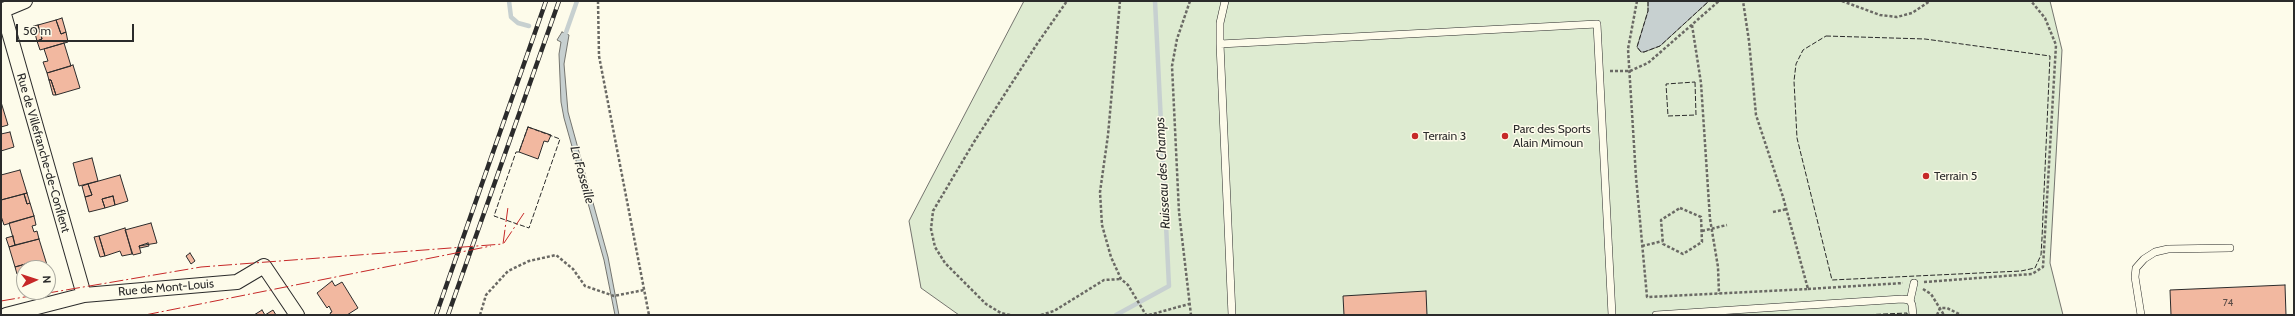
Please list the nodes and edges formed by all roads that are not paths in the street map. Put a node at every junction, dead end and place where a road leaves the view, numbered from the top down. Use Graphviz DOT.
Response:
graph roads {
  1 [pos="25,1"];
  2 [pos="1225,1"];
  3 [pos="2,11"];
  4 [pos="1220,44"];
  5 [pos="2230,248"];
  6 [pos="1914,283"];
  7 [pos="84,295"];
  8 [pos="1910,301"];
  9 [pos="11,314"];
  10 [pos="297,315"];
  11 [pos="1232,315"];
  12 [pos="1612,315"];
  13 [pos="1656,315"];
  14 [pos="1913,315"];
  15 [pos="2141,315"];
  1 -- 3 [label="street"];
  2 -- 4 [label="lane"];
  3 -- 7 [label="street, Rue de Villefranche-de-Conflent"];
  4 -- 11 [label="lane"];
  4 -- 12 [label="lane"];
  5 -- 15 [label="lane"];
  6 -- 8 [label="lane"];
  7 -- 9 [label="street, Rue de Mont-Louis"];
  7 -- 10 [label="street, Rue de Mont-Louis"];
  8 -- 13 [label="lane"];
  8 -- 14 [label="lane"];
}
